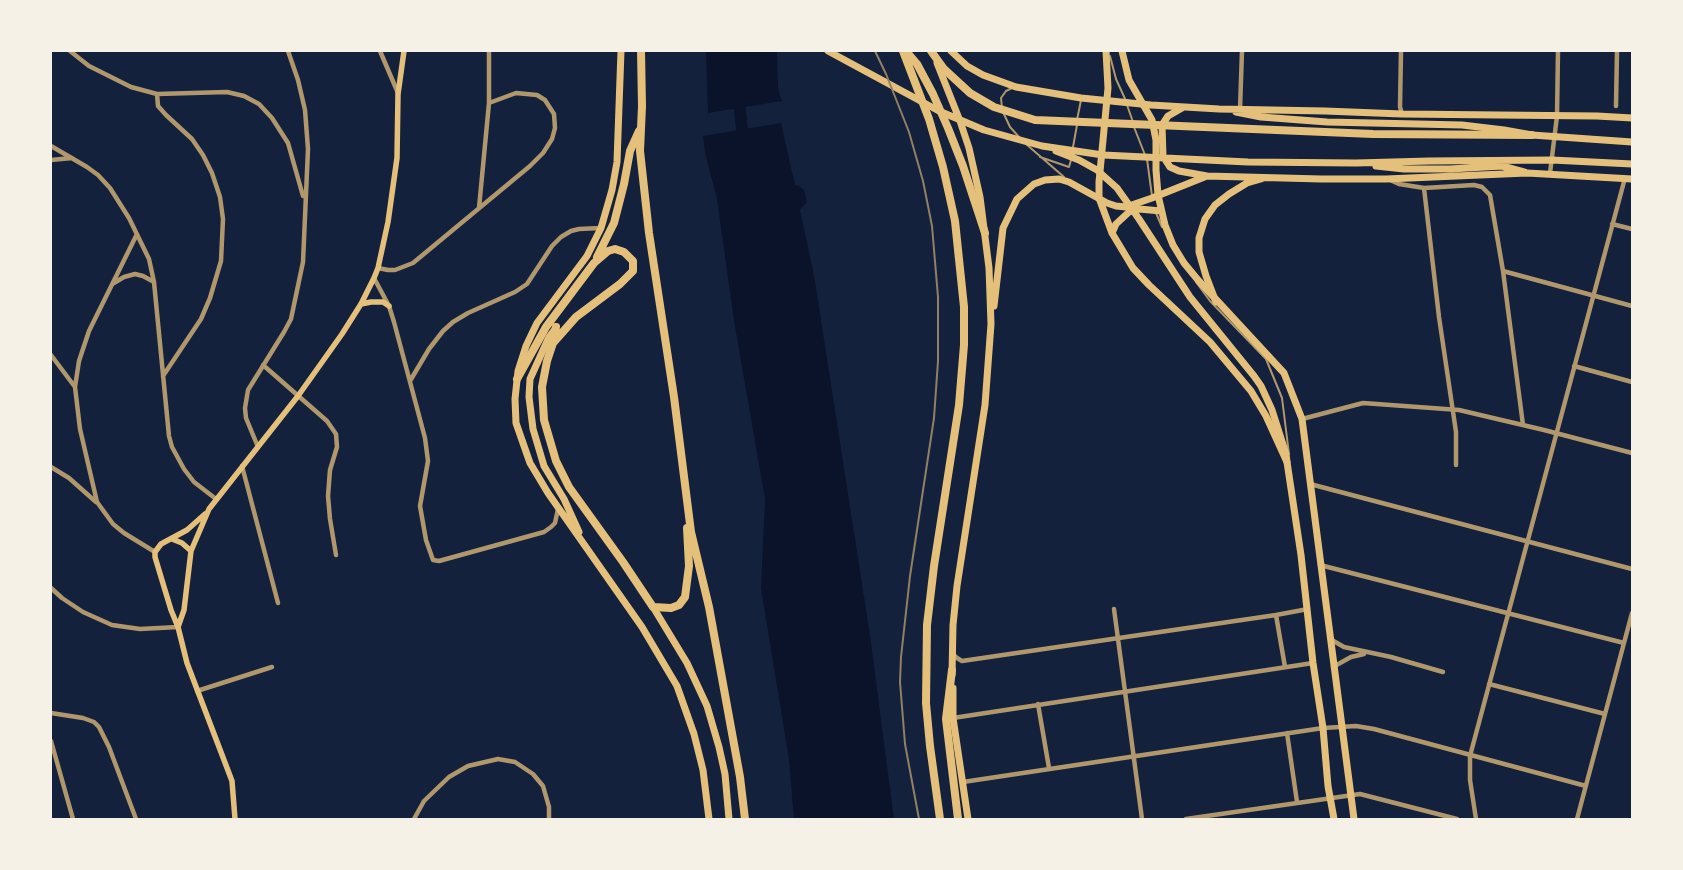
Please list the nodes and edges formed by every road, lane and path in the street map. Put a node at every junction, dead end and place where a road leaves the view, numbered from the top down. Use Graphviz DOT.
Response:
graph roads {
  1 [pos="70,51"];
  2 [pos="288,51"];
  3 [pos="380,51"];
  4 [pos="404,51"];
  5 [pos="489,51"];
  6 [pos="622,51"];
  7 [pos="828,51"];
  8 [pos="904,51"];
  9 [pos="932,51"];
  10 [pos="951,51"];
  11 [pos="1107,51"];
  12 [pos="1122,51"];
  13 [pos="1242,51"];
  14 [pos="1401,51"];
  15 [pos="1558,51"];
  16 [pos="1617,51"];
  17 [pos="640,52"];
  18 [pos="1016,87"];
  19 [pos="157,94"];
  20 [pos="398,94"];
  21 [pos="1081,98"];
  22 [pos="1107,100"];
  23 [pos="1126,101"];
  24 [pos="489,103"];
  25 [pos="1142,104"];
  26 [pos="1616,106"];
  27 [pos="1188,108"];
  28 [pos="1219,109"];
  29 [pos="1240,109"];
  30 [pos="1402,114"];
  31 [pos="1557,116"];
  32 [pos="1632,118"];
  33 [pos="641,127"];
  34 [pos="1532,135"];
  35 [pos="1555,136"];
  36 [pos="1632,142"];
  37 [pos="51,146"];
  38 [pos="1042,146"];
  39 [pos="1038,156"];
  40 [pos="73,158"];
  41 [pos="51,160"];
  42 [pos="1552,160"];
  43 [pos="1356,163"];
  44 [pos="1632,164"];
  45 [pos="1527,173"];
  46 [pos="1550,173"];
  47 [pos="1207,176"];
  48 [pos="1280,178"];
  49 [pos="1386,179"];
  50 [pos="1628,179"];
  51 [pos="1069,182"];
  52 [pos="1424,188"];
  53 [pos="1155,197"];
  54 [pos="1099,198"];
  55 [pos="305,200"];
  56 [pos="479,208"];
  57 [pos="1157,210"];
  58 [pos="1612,224"];
  59 [pos="601,228"];
  60 [pos="1632,229"];
  61 [pos="985,233"];
  62 [pos="1112,233"];
  63 [pos="137,234"];
  64 [pos="594,263"];
  65 [pos="378,268"];
  66 [pos="1503,272"];
  67 [pos="374,278"];
  68 [pos="154,282"];
  69 [pos="113,283"];
  70 [pos="1593,295"];
  71 [pos="1216,302"];
  72 [pos="361,304"];
  73 [pos="389,306"];
  74 [pos="1632,306"];
  75 [pos="991,324"];
  76 [pos="556,327"];
  77 [pos="553,343"];
  78 [pos="51,354"];
  79 [pos="263,365"];
  80 [pos="1574,366"];
  81 [pos="163,376"];
  82 [pos="517,379"];
  83 [pos="410,381"];
  84 [pos="1632,382"];
  85 [pos="75,386"];
  86 [pos="298,396"];
  87 [pos="1454,409"];
  88 [pos="1302,419"];
  89 [pos="1523,425"];
  90 [pos="1556,434"];
  91 [pos="258,447"];
  92 [pos="1632,454"];
  93 [pos="1287,462"];
  94 [pos="1456,465"];
  95 [pos="242,466"];
  96 [pos="51,467"];
  97 [pos="1289,474"];
  98 [pos="1310,484"];
  99 [pos="216,499"];
  100 [pos="97,502"];
  101 [pos="687,506"];
  102 [pos="209,509"];
  103 [pos="558,509"];
  104 [pos="172,539"];
  105 [pos="1527,541"];
  106 [pos="586,547"];
  107 [pos="192,551"];
  108 [pos="155,552"];
  109 [pos="336,555"];
  110 [pos="1320,565"];
  111 [pos="1632,569"];
  112 [pos="51,588"];
  113 [pos="278,603"];
  114 [pos="653,607"];
  115 [pos="1114,609"];
  116 [pos="1308,609"];
  117 [pos="170,610"];
  118 [pos="184,610"];
  119 [pos="1508,612"];
  120 [pos="1632,613"];
  121 [pos="1276,615"];
  122 [pos="178,627"];
  123 [pos="1118,638"];
  124 [pos="1330,639"];
  125 [pos="1624,643"];
  126 [pos="953,654"];
  127 [pos="1370,654"];
  128 [pos="1313,663"];
  129 [pos="272,667"];
  130 [pos="1285,667"];
  131 [pos="1333,667"];
  132 [pos="952,670"];
  133 [pos="1443,672"];
  134 [pos="1489,684"];
  135 [pos="197,691"];
  136 [pos="1125,692"];
  137 [pos="1038,704"];
  138 [pos="51,713"];
  139 [pos="1605,714"];
  140 [pos="953,718"];
  141 [pos="1342,726"];
  142 [pos="1323,728"];
  143 [pos="1287,733"];
  144 [pos="51,742"];
  145 [pos="1134,756"];
  146 [pos="1470,756"];
  147 [pos="1049,768"];
  148 [pos="963,782"];
  149 [pos="1586,786"];
  150 [pos="1351,794"];
  151 [pos="1330,797"];
  152 [pos="1297,802"];
  153 [pos="73,819"];
  154 [pos="136,819"];
  155 [pos="235,819"];
  156 [pos="414,819"];
  157 [pos="549,819"];
  158 [pos="709,819"];
  159 [pos="729,819"];
  160 [pos="745,819"];
  161 [pos="940,819"];
  162 [pos="958,819"];
  163 [pos="968,819"];
  164 [pos="1142,819"];
  165 [pos="1186,819"];
  166 [pos="1334,819"];
  167 [pos="1354,819"];
  168 [pos="1457,819"];
  169 [pos="1476,819"];
  170 [pos="1577,819"];
  1 -- 19 [label="street"];
  2 -- 55 [label="street"];
  3 -- 20 [label="street"];
  4 -- 20 [label="main road"];
  5 -- 24 [label="street"];
  6 -- 59 [label="main road"];
  7 -- 38 [label="main road"];
  8 -- 61 [label="highway"];
  8 -- 161 [label="highway"];
  9 -- 34 [label="highway"];
  9 -- 61 [label="main road"];
  10 -- 18 [label="main road"];
  11 -- 22 [label="main road"];
  11 -- 23 [label="lane"];
  12 -- 25 [label="main road"];
  13 -- 29 [label="street"];
  14 -- 30 [label="street"];
  15 -- 31 [label="street"];
  16 -- 26 [label="street"];
  17 -- 33 [label="highway"];
  18 -- 21 [label="main road"];
  18 -- 39 [label="lane"];
  19 -- 55 [label="street"];
  19 -- 81 [label="street"];
  20 -- 65 [label="main road"];
  21 -- 22 [label="main road"];
  21 -- 39 [label="lane"];
  22 -- 23 [label="main road"];
  22 -- 54 [label="main road"];
  23 -- 25 [label="main road"];
  23 -- 53 [label="lane"];
  24 -- 56 [label="street"];
  24 -- 56 [label="street"];
  25 -- 27 [label="main road"];
  25 -- 53 [label="main road"];
  27 -- 28 [label="main road"];
  27 -- 47 [label="main road"];
  28 -- 29 [label="main road"];
  28 -- 34 [label="main road"];
  29 -- 30 [label="main road"];
  30 -- 31 [label="main road"];
  31 -- 32 [label="main road"];
  31 -- 35 [label="street"];
  33 -- 64 [label="highway"];
  33 -- 101 [label="highway"];
  34 -- 35 [label="main road"];
  35 -- 36 [label="main road"];
  35 -- 42 [label="street"];
  37 -- 40 [label="street"];
  38 -- 43 [label="main road"];
  38 -- 93 [label="main road"];
  39 -- 51 [label="lane"];
  40 -- 41 [label="street"];
  40 -- 63 [label="street"];
  42 -- 43 [label="main road"];
  42 -- 44 [label="main road"];
  42 -- 46 [label="street"];
  43 -- 45 [label="main road"];
  45 -- 46 [label="main road"];
  45 -- 49 [label="main road"];
  46 -- 50 [label="main road"];
  47 -- 48 [label="main road"];
  47 -- 53 [label="main road"];
  48 -- 49 [label="main road"];
  48 -- 71 [label="main road"];
  49 -- 52 [label="street"];
  50 -- 58 [label="street"];
  51 -- 54 [label="main road"];
  51 -- 75 [label="main road"];
  52 -- 66 [label="street"];
  52 -- 87 [label="street"];
  53 -- 54 [label="main road"];
  53 -- 57 [label="main road"];
  54 -- 62 [label="main road"];
  55 -- 79 [label="street"];
  56 -- 65 [label="street"];
  57 -- 62 [label="main road"];
  57 -- 71 [label="main road"];
  57 -- 97 [label="lane"];
  58 -- 60 [label="street"];
  58 -- 70 [label="street"];
  59 -- 82 [label="main road"];
  59 -- 83 [label="street"];
  61 -- 75 [label="main road"];
  62 -- 93 [label="main road"];
  63 -- 68 [label="street"];
  63 -- 69 [label="street"];
  64 -- 77 [label="highway"];
  64 -- 82 [label="highway"];
  65 -- 67 [label="main road"];
  66 -- 70 [label="street"];
  66 -- 89 [label="street"];
  67 -- 72 [label="main road"];
  67 -- 73 [label="street"];
  68 -- 69 [label="street"];
  68 -- 81 [label="street"];
  69 -- 85 [label="street"];
  70 -- 74 [label="street"];
  70 -- 80 [label="street"];
  71 -- 88 [label="main road"];
  72 -- 73 [label="main road"];
  72 -- 86 [label="main road"];
  73 -- 83 [label="street"];
  75 -- 126 [label="main road"];
  76 -- 77 [label="highway"];
  76 -- 106 [label="main road"];
  77 -- 114 [label="highway"];
  78 -- 85 [label="street"];
  79 -- 86 [label="street"];
  79 -- 91 [label="street"];
  80 -- 84 [label="street"];
  80 -- 90 [label="street"];
  81 -- 99 [label="street"];
  82 -- 103 [label="main road"];
  83 -- 103 [label="street"];
  85 -- 100 [label="street"];
  86 -- 91 [label="main road"];
  86 -- 109 [label="street"];
  87 -- 88 [label="street"];
  87 -- 89 [label="street"];
  87 -- 94 [label="street"];
  88 -- 98 [label="main road"];
  89 -- 90 [label="street"];
  90 -- 92 [label="street"];
  90 -- 105 [label="street"];
  91 -- 95 [label="main road"];
  93 -- 97 [label="main road"];
  95 -- 99 [label="main road"];
  95 -- 113 [label="street"];
  96 -- 100 [label="street"];
  97 -- 116 [label="main road"];
  98 -- 105 [label="street"];
  98 -- 110 [label="main road"];
  99 -- 102 [label="main road"];
  100 -- 108 [label="street"];
  101 -- 114 [label="highway"];
  101 -- 160 [label="highway"];
  102 -- 104 [label="main road"];
  102 -- 107 [label="main road"];
  103 -- 106 [label="main road"];
  104 -- 107 [label="main road"];
  104 -- 108 [label="main road"];
  105 -- 111 [label="street"];
  105 -- 119 [label="street"];
  106 -- 158 [label="main road"];
  107 -- 118 [label="main road"];
  108 -- 117 [label="main road"];
  110 -- 119 [label="street"];
  110 -- 124 [label="main road"];
  112 -- 122 [label="street"];
  114 -- 159 [label="main road"];
  115 -- 123 [label="street"];
  116 -- 121 [label="street"];
  116 -- 128 [label="main road"];
  117 -- 118 [label="main road"];
  117 -- 122 [label="main road"];
  118 -- 122 [label="main road"];
  119 -- 125 [label="street"];
  119 -- 134 [label="street"];
  120 -- 125 [label="street"];
  121 -- 123 [label="street"];
  121 -- 130 [label="street"];
  122 -- 135 [label="main road"];
  123 -- 126 [label="street"];
  123 -- 136 [label="street"];
  124 -- 127 [label="street"];
  124 -- 131 [label="main road"];
  125 -- 139 [label="street"];
  126 -- 132 [label="main road"];
  127 -- 131 [label="street"];
  127 -- 133 [label="street"];
  128 -- 130 [label="street"];
  128 -- 142 [label="main road"];
  129 -- 135 [label="street"];
  130 -- 136 [label="street"];
  131 -- 141 [label="main road"];
  132 -- 140 [label="main road"];
  132 -- 162 [label="highway"];
  134 -- 139 [label="street"];
  134 -- 146 [label="street"];
  135 -- 155 [label="main road"];
  136 -- 137 [label="street"];
  136 -- 145 [label="street"];
  137 -- 140 [label="street"];
  137 -- 147 [label="street"];
  138 -- 154 [label="street"];
  139 -- 149 [label="street"];
  140 -- 148 [label="main road"];
  141 -- 142 [label="street"];
  141 -- 146 [label="street"];
  141 -- 150 [label="main road"];
  142 -- 143 [label="street"];
  142 -- 151 [label="main road"];
  143 -- 145 [label="street"];
  143 -- 152 [label="street"];
  144 -- 153 [label="street"];
  145 -- 147 [label="street"];
  145 -- 164 [label="street"];
  146 -- 149 [label="street"];
  146 -- 169 [label="street"];
  147 -- 148 [label="street"];
  148 -- 163 [label="main road"];
  149 -- 170 [label="street"];
  150 -- 151 [label="street"];
  150 -- 167 [label="main road"];
  150 -- 168 [label="street"];
  151 -- 152 [label="street"];
  151 -- 166 [label="main road"];
  152 -- 165 [label="street"];
  156 -- 157 [label="street"];
}
